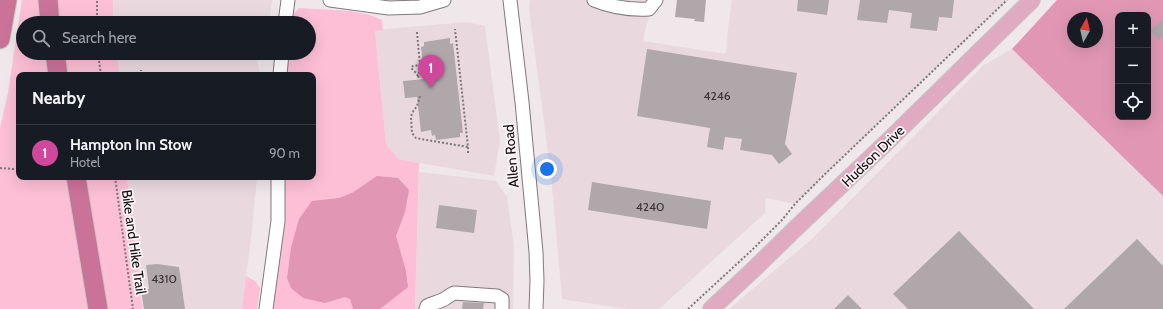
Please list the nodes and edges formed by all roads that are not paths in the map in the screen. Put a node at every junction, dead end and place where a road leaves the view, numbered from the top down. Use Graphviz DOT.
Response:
graph roads {
  1 [pos="7,0"];
  2 [pos="48,0"];
  3 [pos="288,0"];
  4 [pos="330,0"];
  5 [pos="444,0"];
  6 [pos="510,0"];
  7 [pos="656,0"];
  8 [pos="1032,0"];
  9 [pos="599,1"];
  10 [pos="49,16"];
  11 [pos="286,16"];
  12 [pos="0,39"];
  13 [pos="56,60"];
  14 [pos="281,60"];
  15 [pos="58,72"];
  16 [pos="280,72"];
  17 [pos="76,180"];
  18 [pos="278,180"];
  19 [pos="98,309"];
  20 [pos="266,309"];
  21 [pos="426,309"];
  22 [pos="502,309"];
  23 [pos="536,309"];
  24 [pos="711,309"];
  1 -- 12 [label="highway"];
  2 -- 10 [label="highway"];
  3 -- 11 [label="street"];
  4 -- 5 [label="street"];
  6 -- 23 [label="street, Allen Road"];
  7 -- 9 [label="street"];
  8 -- 24 [label="main road, Hudson Drive"];
  13 -- 15 [label="highway"];
  14 -- 16 [label="street"];
  17 -- 19 [label="highway"];
  18 -- 20 [label="street"];
  21 -- 22 [label="street"];
}
